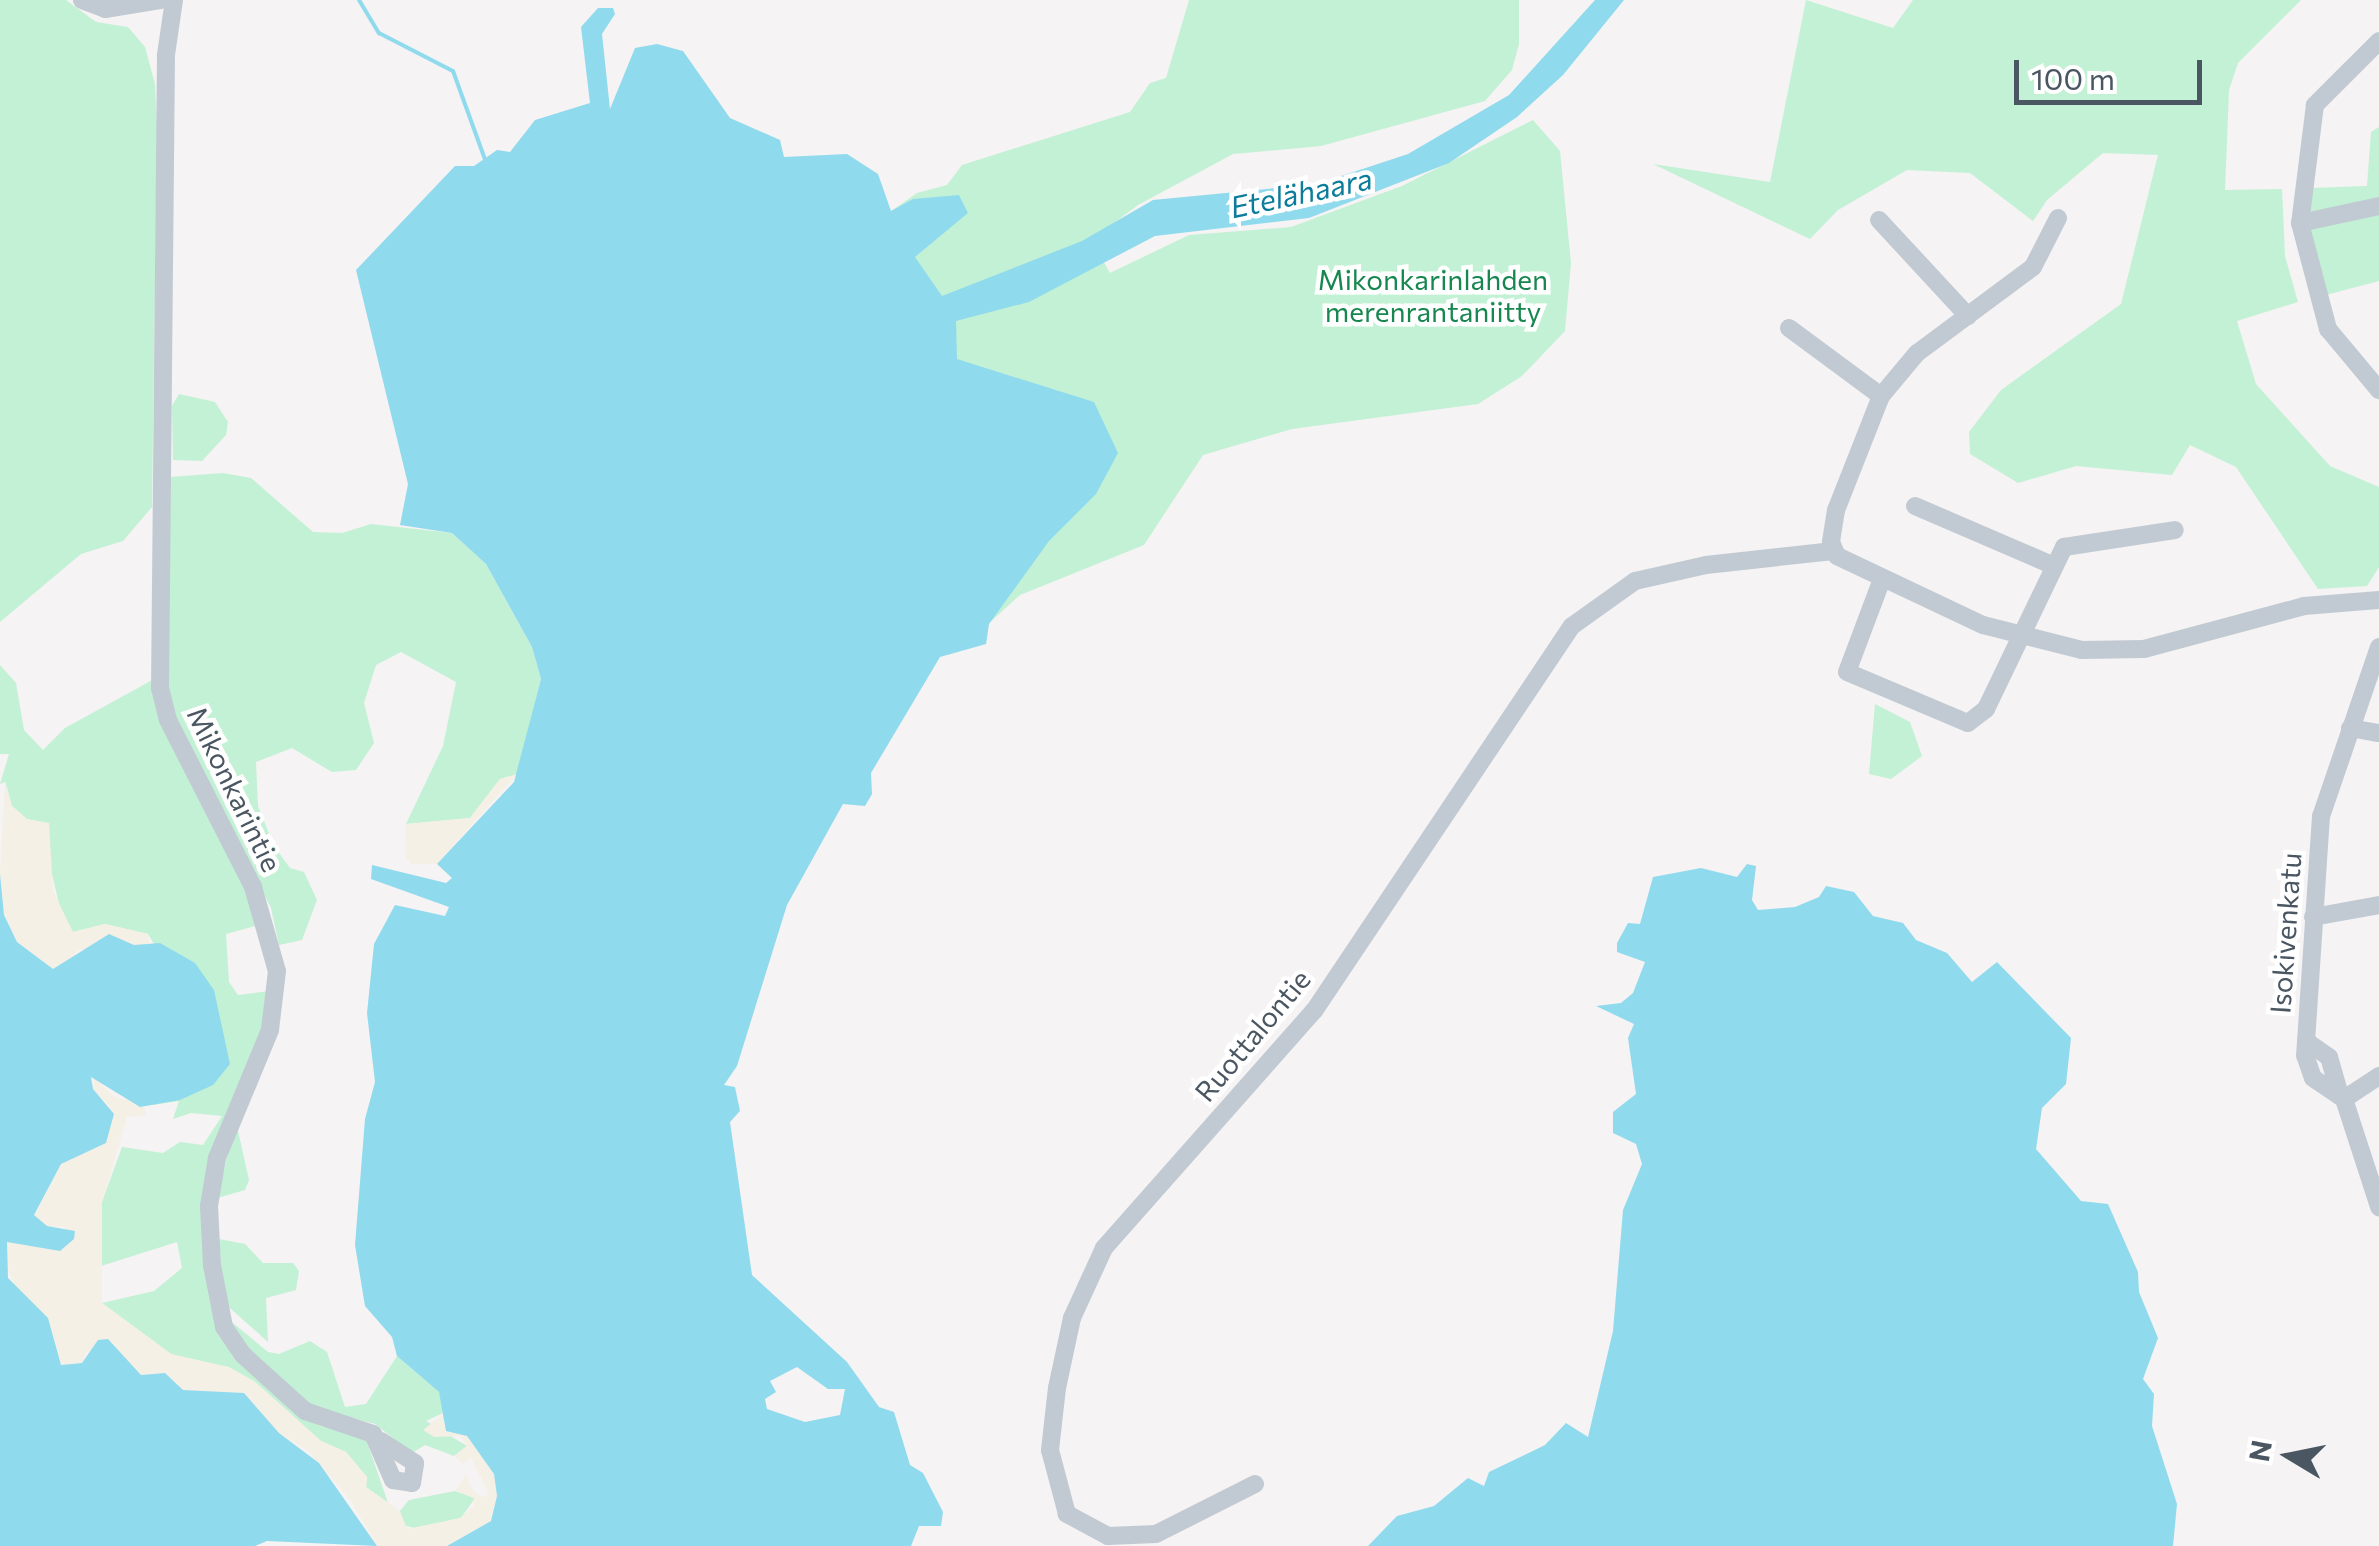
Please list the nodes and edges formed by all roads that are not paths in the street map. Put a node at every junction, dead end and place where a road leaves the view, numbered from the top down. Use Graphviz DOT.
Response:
graph roads {
  1 [pos="82,0"];
  2 [pos="161,0"];
  3 [pos="174,0"];
  4 [pos="2379,41"];
  5 [pos="2379,206"];
  6 [pos="2058,218"];
  7 [pos="1879,220"];
  8 [pos="2300,223"];
  9 [pos="1968,316"];
  10 [pos="1789,328"];
  11 [pos="2379,390"];
  12 [pos="1881,396"];
  13 [pos="1915,506"];
  14 [pos="2175,530"];
  15 [pos="1834,551"];
  16 [pos="2052,565"];
  17 [pos="1882,579"];
  18 [pos="2379,600"];
  19 [pos="2018,638"];
  20 [pos="2379,647"];
  21 [pos="2350,728"];
  22 [pos="2379,733"];
  23 [pos="2379,905"];
  24 [pos="2313,917"];
  25 [pos="2379,1076"];
  26 [pos="2342,1096"];
  27 [pos="2379,1208"];
  28 [pos="381,1441"];
  29 [pos="1255,1484"];
  1 -- 2 [label="street"];
  3 -- 28 [label="street, Mikonkarintie"];
  4 -- 8 [label="street"];
  5 -- 8 [label="street"];
  6 -- 9 [label="street"];
  7 -- 9 [label="street"];
  8 -- 11 [label="street"];
  9 -- 12 [label="street"];
  10 -- 12 [label="street"];
  12 -- 15 [label="street"];
  13 -- 16 [label="street"];
  14 -- 16 [label="street"];
  15 -- 17 [label="street"];
  15 -- 29 [label="street, Ruottalontie"];
  16 -- 19 [label="street"];
  17 -- 19 [label="street"];
  17 -- 19 [label="street"];
  18 -- 19 [label="street"];
  20 -- 21 [label="street, Isokivenkatu"];
  21 -- 22 [label="street"];
  21 -- 24 [label="street, Isokivenkatu"];
  23 -- 24 [label="street"];
  24 -- 26 [label="street, Isokivenkatu"];
  25 -- 26 [label="street"];
  26 -- 27 [label="street, Isokivenkatu"];
}
